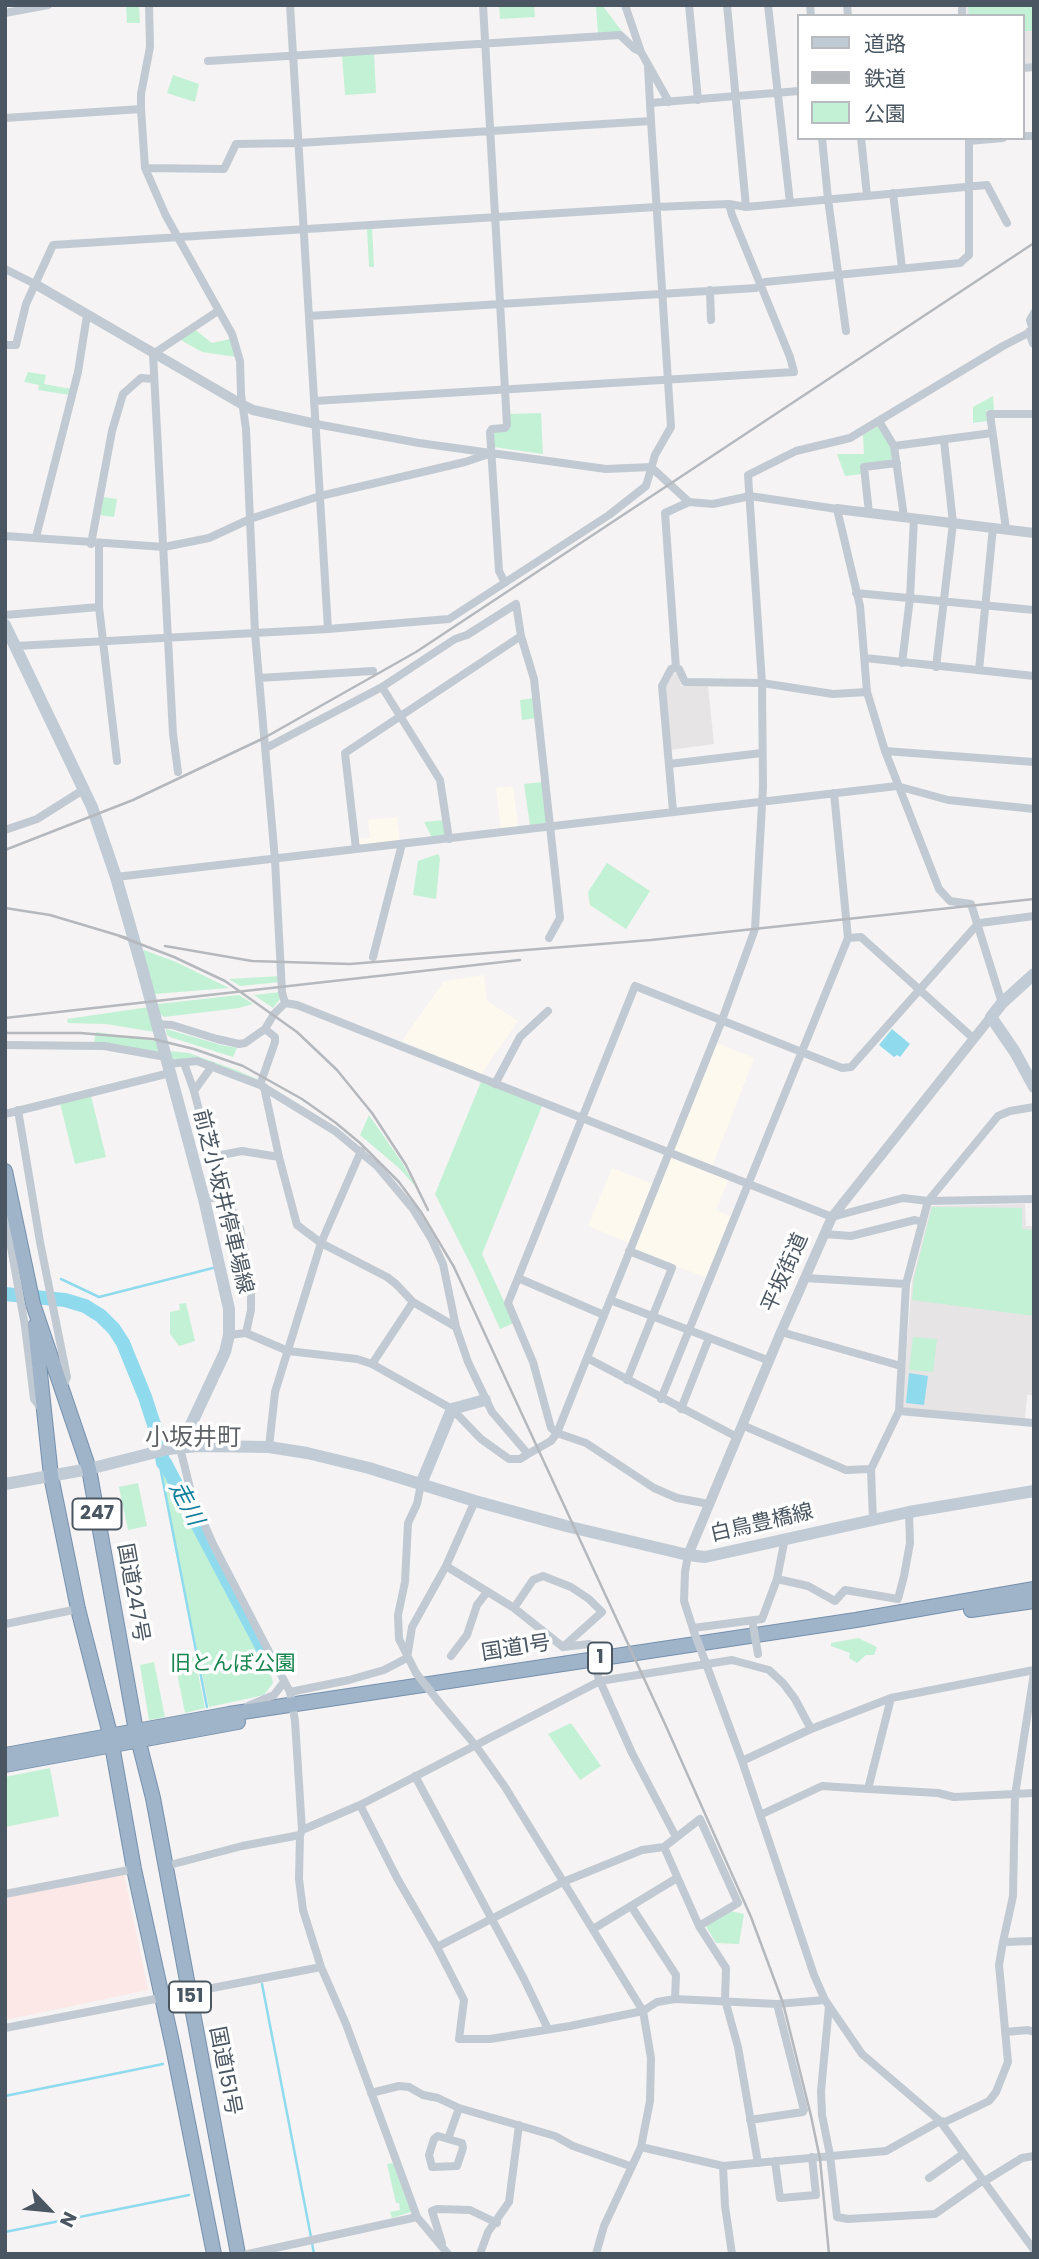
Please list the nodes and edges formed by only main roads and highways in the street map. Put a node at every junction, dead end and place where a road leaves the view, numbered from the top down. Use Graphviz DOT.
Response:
graph roads {
  1 [pos="5,625"];
  2 [pos="1034,974"];
  3 [pos="1034,1087"];
  4 [pos="5,1171"];
  5 [pos="13,1254"];
  6 [pos="33,1304"];
  7 [pos="485,1400"];
  8 [pos="180,1448"];
  9 [pos="89,1469"];
  10 [pos="51,1476"];
  11 [pos="5,1484"];
  12 [pos="421,1485"];
  13 [pos="1034,1491"];
  14 [pos="1034,1590"];
  15 [pos="1034,1601"];
  16 [pos="293,1703"];
  17 [pos="138,1735"];
  18 [pos="111,1739"];
  19 [pos="5,1755"];
  20 [pos="5,1765"];
  21 [pos="214,2254"];
  22 [pos="238,2254"];
  1 -- 8 [label="main road, 前芝小坂井停車場線"];
  2 -- 3 [label="main road"];
  4 -- 5 [label="highway, 247"];
  5 -- 6 [label="highway, 国道247号 / 247"];
  6 -- 9 [label="highway, 国道247号 / 247"];
  6 -- 10 [label="highway, 国道247号 / 247"];
  7 -- 12 [label="main road"];
  8 -- 9 [label="main road"];
  8 -- 12 [label="main road"];
  9 -- 10 [label="main road"];
  9 -- 17 [label="highway, 国道247号 / 247"];
  10 -- 11 [label="main road"];
  10 -- 18 [label="highway, 国道247号 / 247"];
  12 -- 13 [label="main road, 白鳥豊橋線"];
  14 -- 16 [label="highway, 国道1号 / 1"];
  15 -- 16 [label="highway, 国道1号 / 1"];
  16 -- 17 [label="highway, 国道1号 / 1"];
  16 -- 17 [label="highway, 国道1号 / 1"];
  17 -- 18 [label="highway, 国道1号 / 1"];
  17 -- 22 [label="highway, 国道151号 / 151"];
  18 -- 19 [label="highway, 国道1号 / 1"];
  18 -- 20 [label="highway, 国道1号 / 1"];
  18 -- 21 [label="highway, 151"];
}
